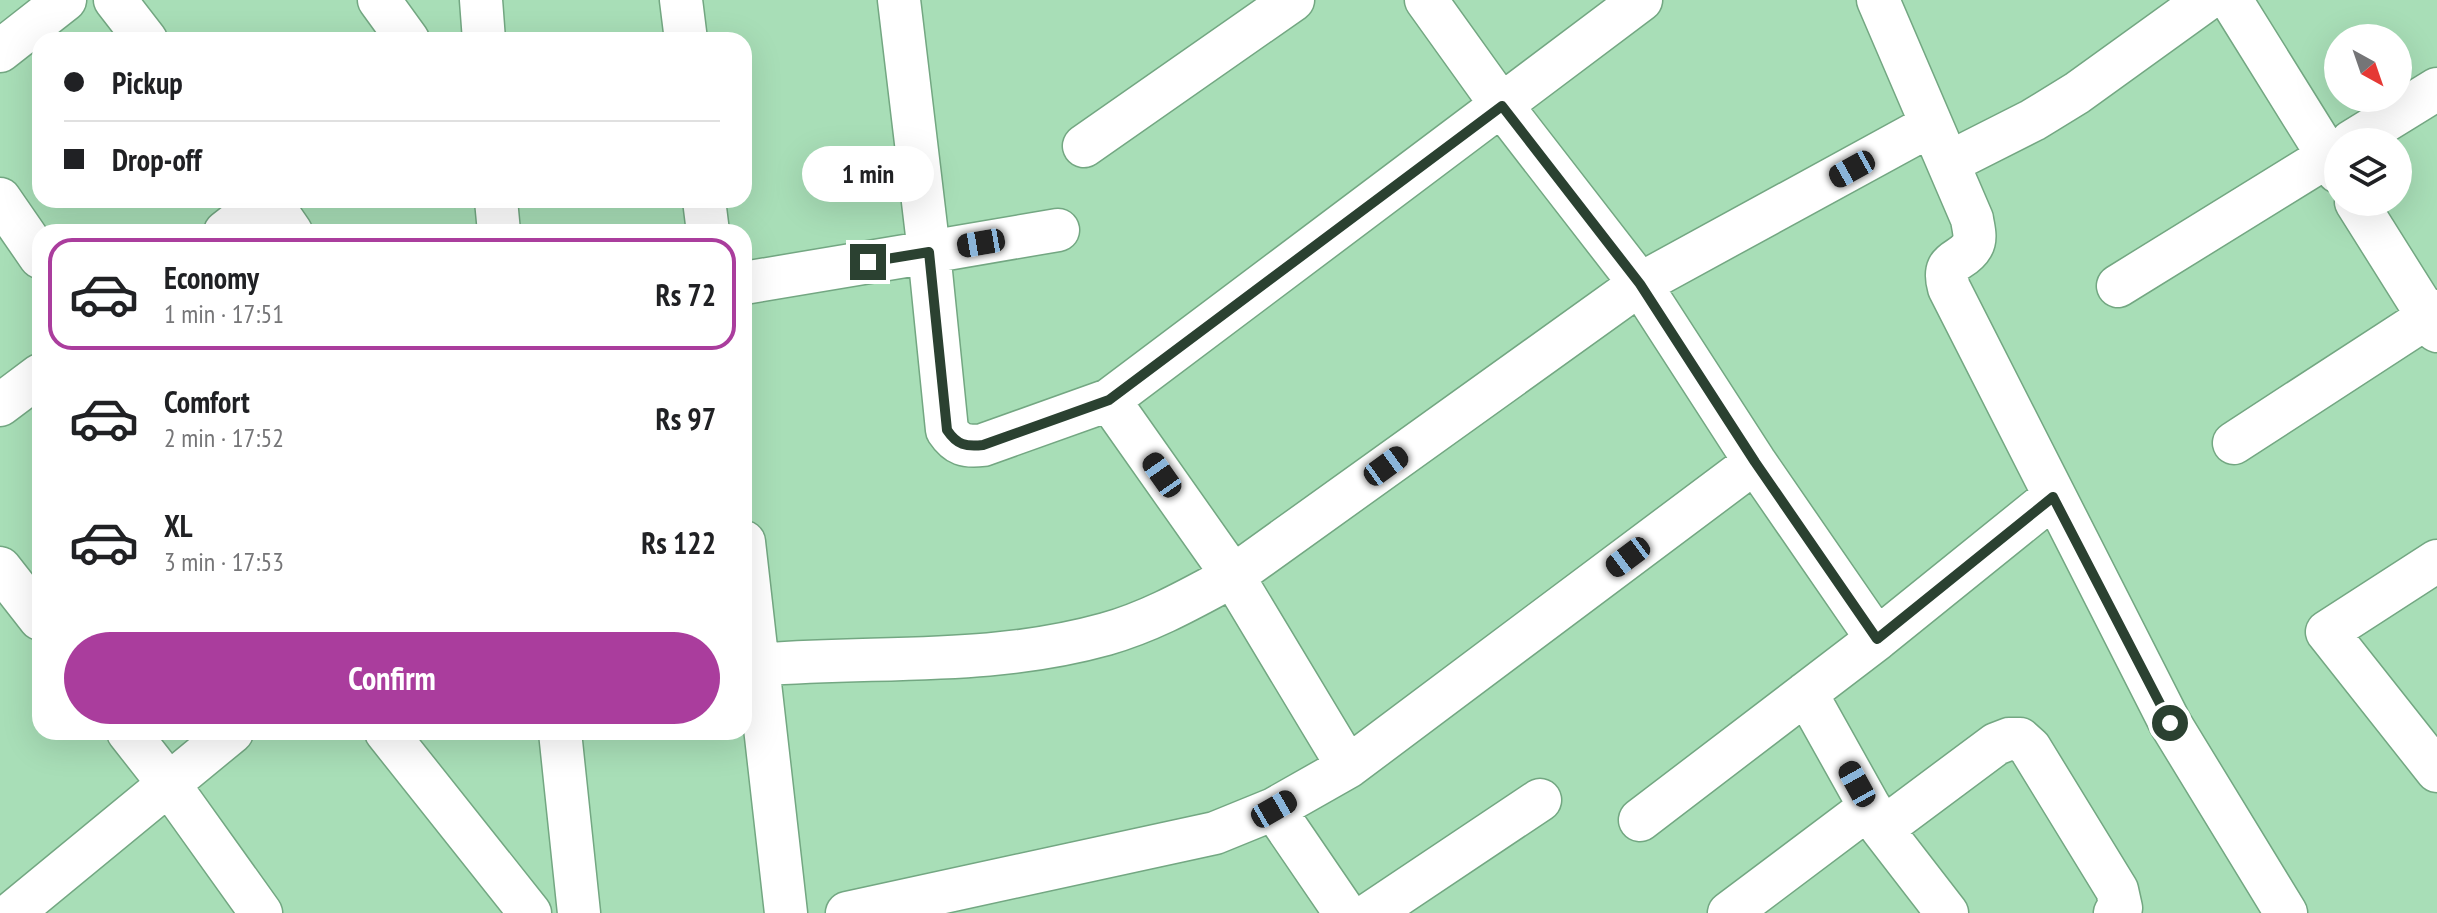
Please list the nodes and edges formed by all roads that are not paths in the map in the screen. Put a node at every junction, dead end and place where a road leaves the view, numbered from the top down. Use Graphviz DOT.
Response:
graph roads {
  1 [pos="65,0"];
  2 [pos="115,0"];
  3 [pos="379,0"];
  4 [pos="681,0"];
  5 [pos="899,0"];
  6 [pos="1293,0"];
  7 [pos="1426,0"];
  8 [pos="1641,0"];
  9 [pos="1878,0"];
  10 [pos="2206,0"];
  11 [pos="2231,0"];
  12 [pos="140,32"];
  13 [pos="402,32"];
  14 [pos="685,32"];
  15 [pos="0,51"];
  16 [pos="2437,89"];
  17 [pos="1502,106"];
  18 [pos="1931,125"];
  19 [pos="2379,128"];
  20 [pos="2324,133"];
  21 [pos="1084,146"];
  22 [pos="1948,163"];
  23 [pos="2324,164"];
  24 [pos="0,199"];
  25 [pos="257,208"];
  26 [pos="2365,216"];
  27 [pos="236,224"];
  28 [pos="1058,230"];
  29 [pos="32,245"];
  30 [pos="929,252"];
  31 [pos="752,282"];
  32 [pos="1640,284"];
  33 [pos="2118,286"];
  34 [pos="2434,320"];
  35 [pos="32,381"];
  36 [pos="1109,400"];
  37 [pos="0,405"];
  38 [pos="2234,443"];
  39 [pos="1755,462"];
  40 [pos="2053,497"];
  41 [pos="2437,561"];
  42 [pos="0,568"];
  43 [pos="1233,576"];
  44 [pos="32,609"];
  45 [pos="1877,639"];
  46 [pos="752,666"];
  47 [pos="752,673"];
  48 [pos="1806,693"];
  49 [pos="134,740"];
  50 [pos="222,740"];
  51 [pos="392,740"];
  52 [pos="561,740"];
  53 [pos="1348,767"];
  54 [pos="2437,771"];
  55 [pos="168,783"];
  56 [pos="1540,800"];
  57 [pos="1274,809"];
  58 [pos="1876,818"];
  59 [pos="1640,820"];
  60 [pos="12,913"];
  61 [pos="261,913"];
  62 [pos="530,913"];
  63 [pos="579,913"];
  64 [pos="786,913"];
  65 [pos="847,913"];
  66 [pos="1345,913"];
  67 [pos="1371,913"];
  68 [pos="1729,913"];
  69 [pos="1947,913"];
  70 [pos="2115,913"];
  71 [pos="2286,913"];
  1 -- 15 [label="street"];
  2 -- 12 [label="street"];
  3 -- 13 [label="street"];
  4 -- 14 [label="street"];
  5 -- 30 [label="street"];
  6 -- 21 [label="street"];
  7 -- 17 [label="street"];
  8 -- 17 [label="street"];
  9 -- 18 [label="street"];
  10 -- 22 [label="street"];
  11 -- 20 [label="street"];
  16 -- 19 [label="street"];
  17 -- 32 [label="street"];
  17 -- 36 [label="street"];
  18 -- 22 [label="street"];
  18 -- 32 [label="street"];
  22 -- 40 [label="street"];
  23 -- 33 [label="street"];
  24 -- 29 [label="street"];
  25 -- 27 [label="street"];
  26 -- 34 [label="street"];
  28 -- 30 [label="street"];
  30 -- 31 [label="street"];
  30 -- 36 [label="street"];
  32 -- 39 [label="street"];
  32 -- 43 [label="street"];
  34 -- 38 [label="street"];
  35 -- 37 [label="street"];
  36 -- 43 [label="street"];
  39 -- 45 [label="street"];
  39 -- 53 [label="street"];
  40 -- 45 [label="street"];
  40 -- 71 [label="street"];
  41 -- 54 [label="street"];
  42 -- 44 [label="street"];
  43 -- 46 [label="street"];
  43 -- 53 [label="street"];
  45 -- 48 [label="street"];
  47 -- 64 [label="street"];
  48 -- 58 [label="street"];
  48 -- 59 [label="street"];
  49 -- 55 [label="street"];
  50 -- 55 [label="street"];
  51 -- 62 [label="street"];
  52 -- 63 [label="street"];
  53 -- 57 [label="street"];
  55 -- 60 [label="street"];
  55 -- 61 [label="street"];
  56 -- 67 [label="street"];
  57 -- 65 [label="street"];
  57 -- 66 [label="street"];
  58 -- 68 [label="street"];
  58 -- 69 [label="street"];
  58 -- 70 [label="street"];
}
